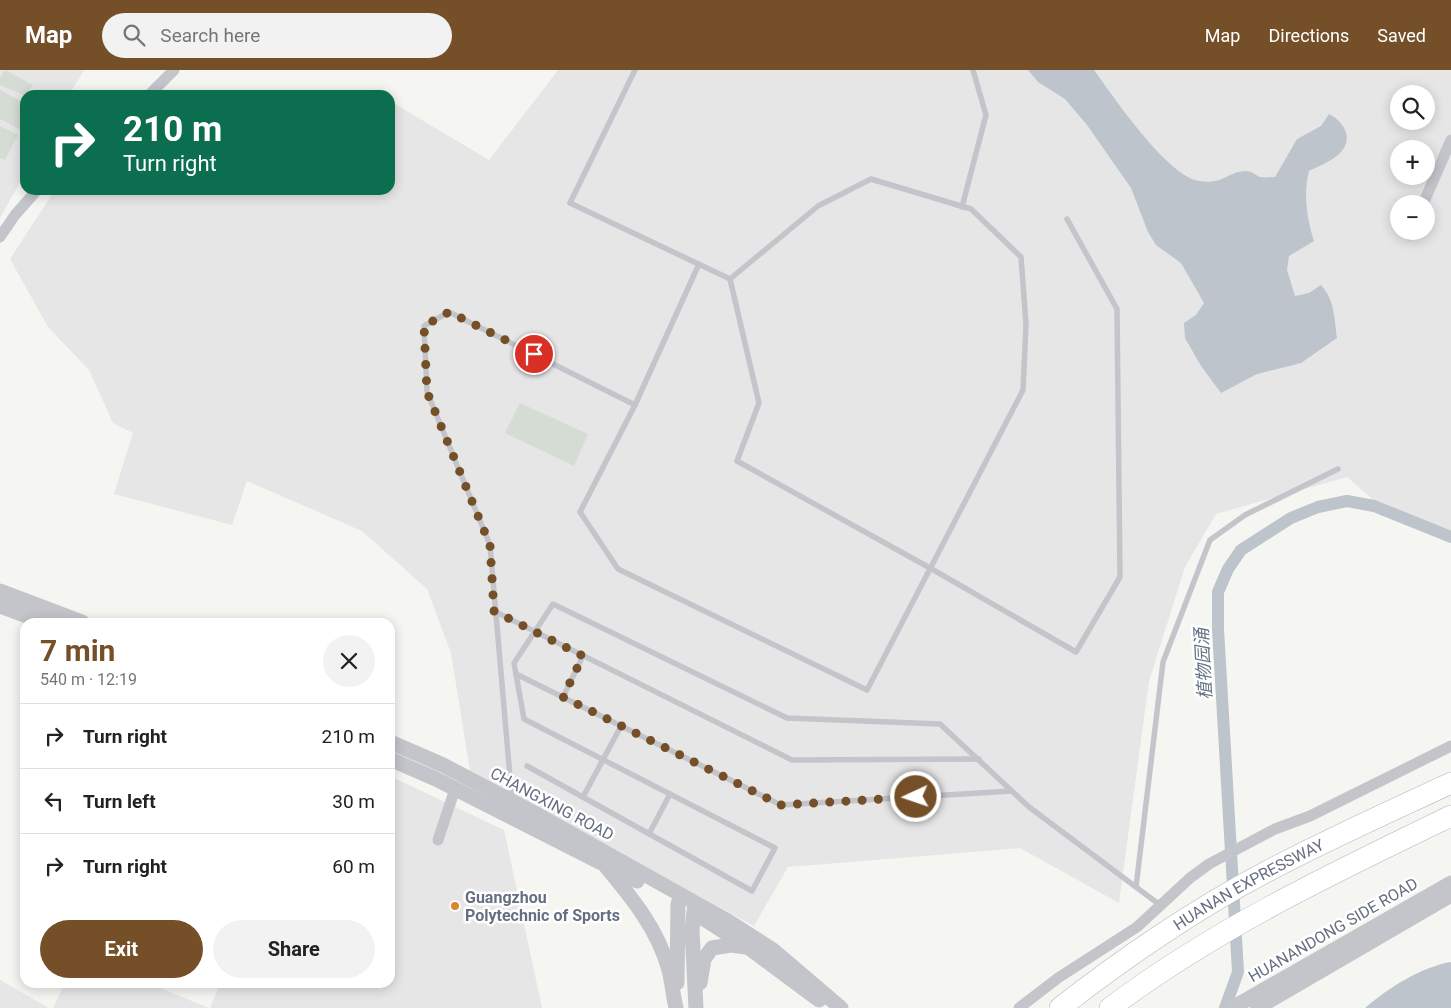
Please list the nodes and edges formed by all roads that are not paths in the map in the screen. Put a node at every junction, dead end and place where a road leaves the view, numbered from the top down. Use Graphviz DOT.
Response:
graph roads {
  1 [pos="174,70"];
  2 [pos="635,70"];
  3 [pos="972,70"];
  4 [pos="153,90"];
  5 [pos="1451,140"];
  6 [pos="33,195"];
  7 [pos="1427,195"];
  8 [pos="962,207"];
  9 [pos="1067,219"];
  10 [pos="0,237"];
  11 [pos="699,264"];
  12 [pos="730,279"];
  13 [pos="635,405"];
  14 [pos="1338,469"];
  15 [pos="930,568"];
  16 [pos="0,591"];
  17 [pos="0,606"];
  18 [pos="494,611"];
  19 [pos="33,618"];
  20 [pos="71,618"];
  21 [pos="536,632"];
  22 [pos="583,656"];
  23 [pos="516,674"];
  24 [pos="563,697"];
  25 [pos="621,726"];
  26 [pos="395,744"];
  27 [pos="1451,746"];
  28 [pos="980,759"];
  29 [pos="603,760"];
  30 [pos="395,761"];
  31 [pos="527,766"];
  32 [pos="1451,783"];
  33 [pos="455,789"];
  34 [pos="1012,791"];
  35 [pos="670,794"];
  36 [pos="583,797"];
  37 [pos="510,809"];
  38 [pos="1451,816"];
  39 [pos="650,834"];
  40 [pos="438,840"];
  41 [pos="606,867"];
  42 [pos="1451,883"];
  43 [pos="1136,887"];
  44 [pos="1451,895"];
  45 [pos="680,900"];
  46 [pos="1162,906"];
  47 [pos="695,908"];
  48 [pos="749,948"];
  49 [pos="1276,990"];
  50 [pos="695,1004"];
  51 [pos="676,1008"];
  52 [pos="831,1008"];
  53 [pos="841,1008"];
  54 [pos="1019,1008"];
  55 [pos="1060,1008"];
  56 [pos="1110,1008"];
  57 [pos="1232,1008"];
  58 [pos="1257,1008"];
  1 -- 4 [label="street"];
  2 -- 11 [label="lane"];
  3 -- 8 [label="lane"];
  5 -- 7 [label="street"];
  6 -- 10 [label="street"];
  8 -- 12 [label="lane"];
  8 -- 15 [label="lane"];
  9 -- 15 [label="lane"];
  11 -- 12 [label="lane"];
  11 -- 13 [label="lane"];
  12 -- 15 [label="lane"];
  13 -- 15 [label="lane"];
  13 -- 18 [label="lane"];
  14 -- 43 [label="lane"];
  16 -- 20 [label="street"];
  17 -- 19 [label="street"];
  18 -- 21 [label="lane"];
  18 -- 37 [label="lane"];
  21 -- 22 [label="lane"];
  21 -- 23 [label="lane"];
  21 -- 28 [label="lane"];
  22 -- 24 [label="lane"];
  22 -- 28 [label="lane"];
  23 -- 24 [label="lane"];
  23 -- 29 [label="lane"];
  24 -- 25 [label="lane"];
  25 -- 29 [label="lane"];
  25 -- 34 [label="lane"];
  26 -- 37 [label="street, CHANGXING ROAD"];
  27 -- 46 [label="street"];
  28 -- 34 [label="lane"];
  29 -- 35 [label="lane"];
  29 -- 36 [label="lane"];
  30 -- 33 [label="street, CHANGXING ROAD"];
  31 -- 36 [label="lane"];
  32 -- 55 [label="highway, HUANAN EXPRESSWAY"];
  33 -- 37 [label="street, CHANGXING ROAD"];
  33 -- 40 [label="street"];
  34 -- 43 [label="lane"];
  35 -- 39 [label="lane"];
  35 -- 39 [label="lane"];
  36 -- 39 [label="lane"];
  37 -- 41 [label="street, CHANGXING ROAD"];
  37 -- 45 [label="street, CHANGXING ROAD"];
  38 -- 56 [label="highway, HUANAN EXPRESSWAY"];
  41 -- 45 [label="street, CHANGXING ROAD"];
  41 -- 51 [label="street"];
  42 -- 49 [label="street, HUANANDONG SIDE ROAD"];
  43 -- 46 [label="lane"];
  44 -- 49 [label="street"];
  45 -- 47 [label="street, CHANGXING ROAD"];
  45 -- 51 [label="street"];
  46 -- 54 [label="street"];
  47 -- 48 [label="street"];
  47 -- 50 [label="street"];
  47 -- 53 [label="street"];
  48 -- 50 [label="street"];
  48 -- 52 [label="street"];
  49 -- 57 [label="street, HUANANDONG SIDE ROAD"];
  49 -- 58 [label="street"];
}
